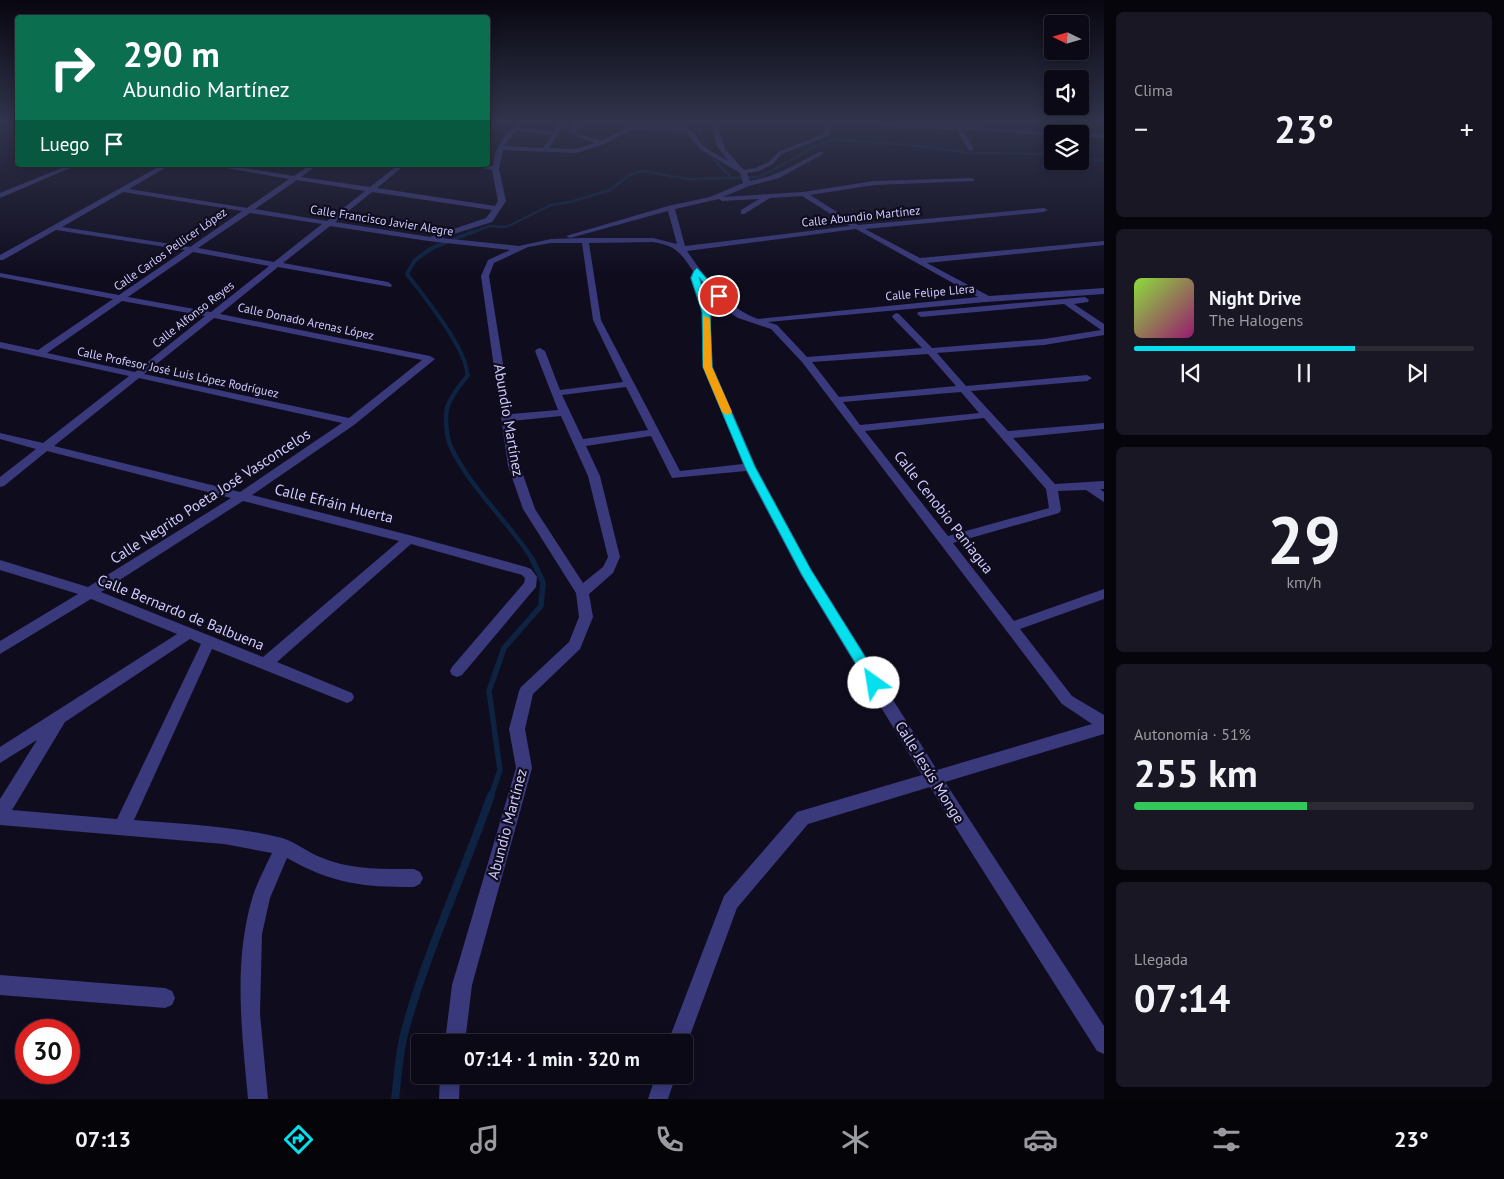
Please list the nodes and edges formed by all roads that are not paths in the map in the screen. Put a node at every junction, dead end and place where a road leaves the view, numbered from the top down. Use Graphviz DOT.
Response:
graph roads {
  1 [pos="55,173"];
  2 [pos="152,173"];
  3 [pos="270,173"];
  4 [pos="302,173"];
  5 [pos="391,173"];
  6 [pos="495,173"];
  7 [pos="738,173"];
  8 [pos="741,173"];
  9 [pos="753,173"];
  10 [pos="783,173"];
  11 [pos="296,177"];
  12 [pos="746,179"];
  13 [pos="972,180"];
  14 [pos="372,188"];
  15 [pos="123,190"];
  16 [pos="803,194"];
  17 [pos="0,196"];
  18 [pos="768,196"];
  19 [pos="712,199"];
  20 [pos="671,208"];
  21 [pos="497,209"];
  22 [pos="248,210"];
  23 [pos="1044,210"];
  24 [pos="744,212"];
  25 [pos="328,223"];
  26 [pos="857,227"];
  27 [pos="56,228"];
  28 [pos="430,240"];
  29 [pos="586,240"];
  30 [pos="551,241"];
  31 [pos="1104,243"];
  32 [pos="519,248"];
  33 [pos="192,249"];
  34 [pos="682,250"];
  35 [pos="0,258"];
  36 [pos="918,261"];
  37 [pos="276,264"];
  38 [pos="697,271"];
  39 [pos="0,275"];
  40 [pos="388,285"];
  41 [pos="1104,291"];
  42 [pos="1056,294"];
  43 [pos="121,298"];
  44 [pos="1104,298"];
  45 [pos="987,299"];
  46 [pos="1067,302"];
  47 [pos="999,307"];
  48 [pos="213,315"];
  49 [pos="896,316"];
  50 [pos="758,320"];
  51 [pos="774,327"];
  52 [pos="1104,330"];
  53 [pos="0,345"];
  54 [pos="540,351"];
  55 [pos="931,352"];
  56 [pos="39,354"];
  57 [pos="430,359"];
  58 [pos="805,360"];
  59 [pos="136,376"];
  60 [pos="1087,378"];
  61 [pos="629,384"];
  62 [pos="965,390"];
  63 [pos="556,393"];
  64 [pos="836,400"];
  65 [pos="566,412"];
  66 [pos="987,415"];
  67 [pos="508,418"];
  68 [pos="351,422"];
  69 [pos="1104,426"];
  70 [pos="858,428"];
  71 [pos="654,432"];
  72 [pos="1005,435"];
  73 [pos="0,436"];
  74 [pos="580,444"];
  75 [pos="45,447"];
  76 [pos="750,467"];
  77 [pos="0,483"];
  78 [pos="1104,485"];
  79 [pos="1090,486"];
  80 [pos="1052,488"];
  81 [pos="240,496"];
  82 [pos="1104,498"];
  83 [pos="409,539"];
  84 [pos="946,541"];
  85 [pos="0,565"];
  86 [pos="582,592"];
  87 [pos="90,593"];
  88 [pos="1104,594"];
  89 [pos="1011,627"];
  90 [pos="189,633"];
  91 [pos="209,641"];
  92 [pos="0,648"];
  93 [pos="266,664"];
  94 [pos="457,671"];
  95 [pos="347,697"];
  96 [pos="60,718"];
  97 [pos="1104,725"];
  98 [pos="0,756"];
  99 [pos="933,778"];
  100 [pos="0,815"];
  101 [pos="122,827"];
  102 [pos="283,847"];
  103 [pos="414,878"];
  104 [pos="0,985"];
  105 [pos="165,998"];
  106 [pos="456,1034"];
  107 [pos="681,1034"];
  108 [pos="1104,1044"];
  109 [pos="450,1084"];
  110 [pos="663,1084"];
  111 [pos="258,1099"];
  112 [pos="449,1099"];
  113 [pos="658,1099"];
  1 -- 17 [label="street"];
  2 -- 15 [label="street"];
  3 -- 11 [label="street"];
  4 -- 11 [label="street, Calle Carlos Pellicer López"];
  5 -- 14 [label="street, Calle Alfonso Reyes"];
  6 -- 21 [label="street"];
  7 -- 12 [label="street"];
  8 -- 12 [label="street"];
  9 -- 12 [label="street"];
  10 -- 12 [label="street"];
  11 -- 14 [label="street"];
  11 -- 22 [label="street, Calle Carlos Pellicer López"];
  12 -- 19 [label="street"];
  13 -- 16 [label="street"];
  14 -- 21 [label="street"];
  14 -- 25 [label="street, Calle Alfonso Reyes"];
  15 -- 22 [label="street, Calle Francisco Javier Alegre"];
  15 -- 27 [label="street"];
  16 -- 18 [label="street"];
  16 -- 26 [label="street"];
  18 -- 19 [label="street"];
  18 -- 24 [label="street"];
  19 -- 20 [label="street"];
  20 -- 30 [label="street"];
  20 -- 34 [label="street"];
  21 -- 28 [label="street"];
  22 -- 25 [label="street, Calle Francisco Javier Alegre"];
  22 -- 33 [label="street, Calle Carlos Pellicer López"];
  23 -- 26 [label="street, Calle Abundio Martínez"];
  25 -- 28 [label="street, Calle Francisco Javier Alegre"];
  25 -- 37 [label="street, Calle Alfonso Reyes"];
  26 -- 34 [label="street, Calle Abundio Martínez"];
  26 -- 36 [label="street"];
  27 -- 33 [label="street"];
  27 -- 35 [label="street"];
  28 -- 32 [label="street, Calle Francisco Javier Alegre"];
  29 -- 30 [label="street, Abundio Martínez"];
  29 -- 34 [label="street, Abundio Martínez"];
  29 -- 61 [label="street"];
  30 -- 32 [label="street, Abundio Martínez"];
  31 -- 36 [label="street"];
  32 -- 67 [label="street, Abundio Martínez"];
  33 -- 37 [label="street"];
  33 -- 43 [label="street, Calle Carlos Pellicer López"];
  34 -- 38 [label="street"];
  36 -- 45 [label="street"];
  37 -- 40 [label="street"];
  37 -- 48 [label="street, Calle Alfonso Reyes"];
  38 -- 50 [label="street"];
  38 -- 76 [label="street, Calle Jesús Monge"];
  39 -- 43 [label="street, Calle Donado Arenas López"];
  41 -- 42 [label="street, Calle Felipe Llera"];
  42 -- 45 [label="street, Calle Felipe Llera"];
  42 -- 46 [label="street"];
  43 -- 48 [label="street, Calle Donado Arenas López"];
  43 -- 56 [label="street, Calle Carlos Pellicer López"];
  44 -- 46 [label="street, Calle Felipe Llera"];
  45 -- 47 [label="street"];
  45 -- 50 [label="street, Calle Felipe Llera"];
  46 -- 47 [label="street, Calle Felipe Llera"];
  46 -- 52 [label="street"];
  47 -- 49 [label="street, Calle Felipe Llera"];
  48 -- 57 [label="street, Calle Donado Arenas López"];
  48 -- 59 [label="street, Calle Alfonso Reyes"];
  49 -- 51 [label="street, Calle Felipe Llera"];
  49 -- 55 [label="street"];
  50 -- 51 [label="street, Calle Cenobio Paniagua"];
  51 -- 58 [label="street, Calle Cenobio Paniagua"];
  52 -- 55 [label="street"];
  53 -- 56 [label="street, Calle Profesor José Luis López Rodríguez"];
  54 -- 63 [label="street"];
  55 -- 58 [label="street"];
  55 -- 62 [label="street"];
  56 -- 59 [label="street, Calle Profesor José Luis López Rodríguez"];
  57 -- 68 [label="street, Calle Negrito Poeta José Vasconcelos"];
  58 -- 64 [label="street, Calle Cenobio Paniagua"];
  59 -- 68 [label="street, Calle Profesor José Luis López Rodríguez"];
  59 -- 75 [label="street, Calle Alfonso Reyes"];
  60 -- 62 [label="street"];
  61 -- 63 [label="street"];
  61 -- 71 [label="street"];
  62 -- 64 [label="street"];
  62 -- 66 [label="street"];
  63 -- 65 [label="street"];
  64 -- 70 [label="street, Calle Cenobio Paniagua"];
  65 -- 67 [label="street"];
  65 -- 74 [label="street"];
  66 -- 70 [label="street"];
  66 -- 72 [label="street"];
  67 -- 86 [label="street, Abundio Martínez"];
  68 -- 81 [label="street, Calle Negrito Poeta José Vasconcelos"];
  69 -- 72 [label="street"];
  70 -- 84 [label="street, Calle Cenobio Paniagua"];
  71 -- 74 [label="street"];
  71 -- 76 [label="street"];
  72 -- 80 [label="street"];
  73 -- 75 [label="street, Calle Efráin Huerta"];
  74 -- 86 [label="street"];
  75 -- 77 [label="street, Calle Alfonso Reyes"];
  75 -- 81 [label="street, Calle Efráin Huerta"];
  76 -- 99 [label="street, Calle Jesús Monge"];
  78 -- 79 [label="street"];
  79 -- 80 [label="street"];
  79 -- 82 [label="street"];
  80 -- 84 [label="street"];
  81 -- 83 [label="street, Calle Efráin Huerta"];
  81 -- 87 [label="street, Calle Negrito Poeta José Vasconcelos"];
  83 -- 93 [label="street"];
  83 -- 94 [label="street, Calle Efráin Huerta"];
  84 -- 89 [label="street, Calle Cenobio Paniagua"];
  85 -- 87 [label="street, Calle Bernardo de Balbuena"];
  86 -- 106 [label="street, Abundio Martínez"];
  87 -- 90 [label="street, Calle Bernardo de Balbuena"];
  87 -- 92 [label="street, Calle Negrito Poeta José Vasconcelos"];
  88 -- 89 [label="street"];
  89 -- 97 [label="street, Calle Cenobio Paniagua"];
  90 -- 91 [label="street, Calle Bernardo de Balbuena"];
  90 -- 96 [label="street"];
  91 -- 93 [label="street, Calle Bernardo de Balbuena"];
  91 -- 101 [label="street"];
  93 -- 95 [label="street, Calle Bernardo de Balbuena"];
  96 -- 98 [label="street"];
  96 -- 100 [label="street"];
  97 -- 99 [label="street"];
  99 -- 107 [label="street"];
  99 -- 108 [label="street, Calle Jesús Monge"];
  100 -- 101 [label="street"];
  101 -- 102 [label="street"];
  102 -- 103 [label="street"];
  102 -- 111 [label="street"];
  104 -- 105 [label="street"];
  109 -- 112 [label="street"];
  110 -- 113 [label="street"];
}
